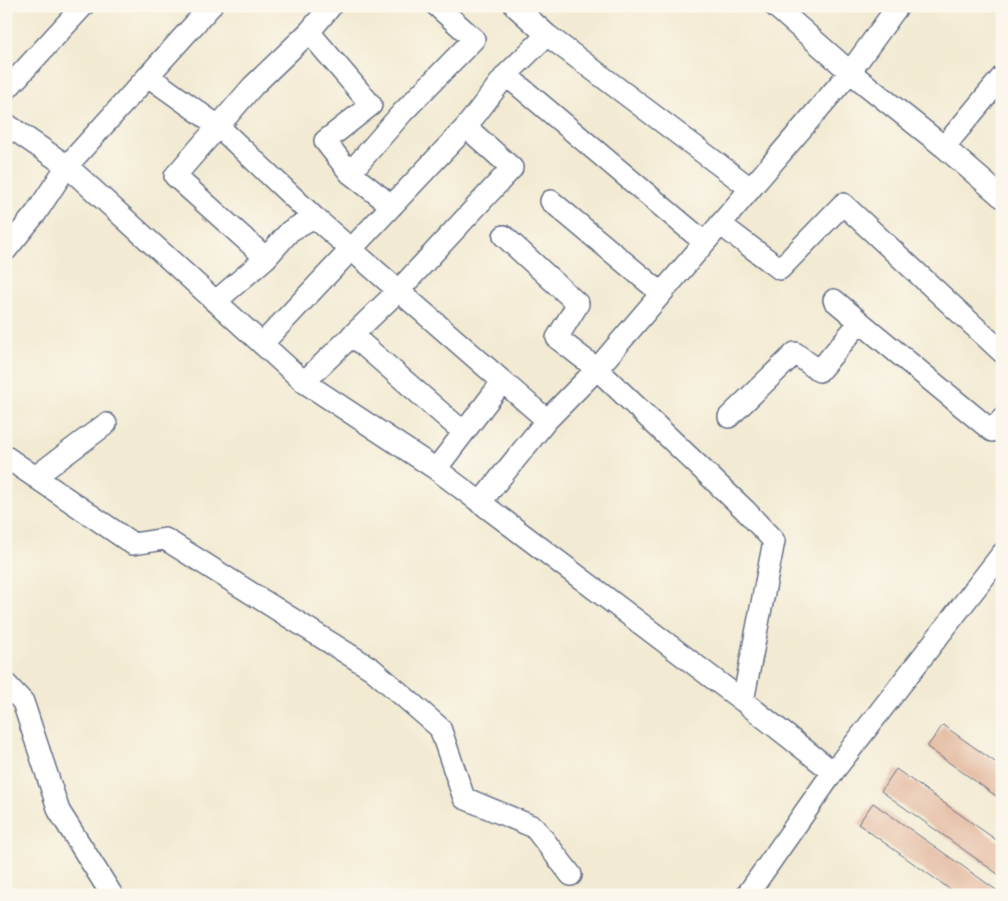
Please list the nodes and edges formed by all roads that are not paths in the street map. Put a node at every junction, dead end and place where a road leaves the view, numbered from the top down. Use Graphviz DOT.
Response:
graph roads {
  1 [pos="83,6"];
  2 [pos="211,6"];
  3 [pos="331,6"];
  4 [pos="437,6"];
  5 [pos="515,6"];
  6 [pos="775,6"];
  7 [pos="898,6"];
  8 [pos="309,32"];
  9 [pos="547,35"];
  10 [pos="850,72"];
  11 [pos="506,75"];
  12 [pos="148,76"];
  13 [pos="1002,77"];
  14 [pos="6,90"];
  15 [pos="6,124"];
  16 [pos="218,126"];
  17 [pos="466,127"];
  18 [pos="944,147"];
  19 [pos="67,166"];
  20 [pos="350,173"];
  21 [pos="750,188"];
  22 [pos="1002,197"];
  23 [pos="551,201"];
  24 [pos="392,206"];
  25 [pos="314,216"];
  26 [pos="720,224"];
  27 [pos="504,236"];
  28 [pos="704,242"];
  29 [pos="8,244"];
  30 [pos="352,249"];
  31 [pos="266,258"];
  32 [pos="399,290"];
  33 [pos="661,293"];
  34 [pos="834,300"];
  35 [pos="216,302"];
  36 [pos="860,322"];
  37 [pos="352,335"];
  38 [pos="262,344"];
  39 [pos="1002,352"];
  40 [pos="597,369"];
  41 [pos="503,381"];
  42 [pos="304,382"];
  43 [pos="729,416"];
  44 [pos="1002,419"];
  45 [pos="547,420"];
  46 [pos="106,424"];
  47 [pos="465,430"];
  48 [pos="6,457"];
  49 [pos="436,469"];
  50 [pos="35,477"];
  51 [pos="480,503"];
  52 [pos="1002,554"];
  53 [pos="6,684"];
  54 [pos="743,701"];
  55 [pos="833,772"];
  56 [pos="571,875"];
  57 [pos="112,895"];
  58 [pos="746,895"];
  1 -- 14 [label="street"];
  2 -- 12 [label="street"];
  3 -- 8 [label="street"];
  4 -- 20 [label="street"];
  5 -- 9 [label="street"];
  6 -- 10 [label="street"];
  7 -- 10 [label="street"];
  8 -- 16 [label="street"];
  8 -- 20 [label="street"];
  9 -- 11 [label="street"];
  9 -- 21 [label="street"];
  10 -- 18 [label="street"];
  10 -- 21 [label="street"];
  11 -- 17 [label="street"];
  11 -- 28 [label="street"];
  12 -- 16 [label="street"];
  12 -- 19 [label="street"];
  13 -- 18 [label="street"];
  15 -- 19 [label="street"];
  16 -- 25 [label="street"];
  16 -- 31 [label="street"];
  17 -- 24 [label="street"];
  17 -- 32 [label="street"];
  18 -- 22 [label="street"];
  19 -- 29 [label="street"];
  19 -- 35 [label="street"];
  20 -- 24 [label="street"];
  21 -- 26 [label="street"];
  23 -- 33 [label="street"];
  24 -- 30 [label="street"];
  25 -- 30 [label="street"];
  25 -- 31 [label="street"];
  26 -- 28 [label="street"];
  26 -- 39 [label="street"];
  27 -- 40 [label="street"];
  28 -- 33 [label="street"];
  30 -- 32 [label="street"];
  30 -- 38 [label="street"];
  31 -- 35 [label="street"];
  32 -- 37 [label="street"];
  32 -- 41 [label="street"];
  33 -- 40 [label="street"];
  34 -- 36 [label="street"];
  35 -- 38 [label="street"];
  36 -- 43 [label="street"];
  36 -- 44 [label="street"];
  37 -- 42 [label="street"];
  37 -- 47 [label="street"];
  38 -- 42 [label="street"];
  40 -- 45 [label="street"];
  40 -- 54 [label="street"];
  41 -- 45 [label="street"];
  41 -- 47 [label="street"];
  42 -- 49 [label="street"];
  45 -- 51 [label="street"];
  46 -- 50 [label="street"];
  47 -- 49 [label="street"];
  48 -- 50 [label="street"];
  49 -- 51 [label="street"];
  50 -- 56 [label="street"];
  51 -- 54 [label="street"];
  52 -- 55 [label="street"];
  53 -- 57 [label="street"];
  54 -- 55 [label="street"];
  55 -- 58 [label="street"];
}
